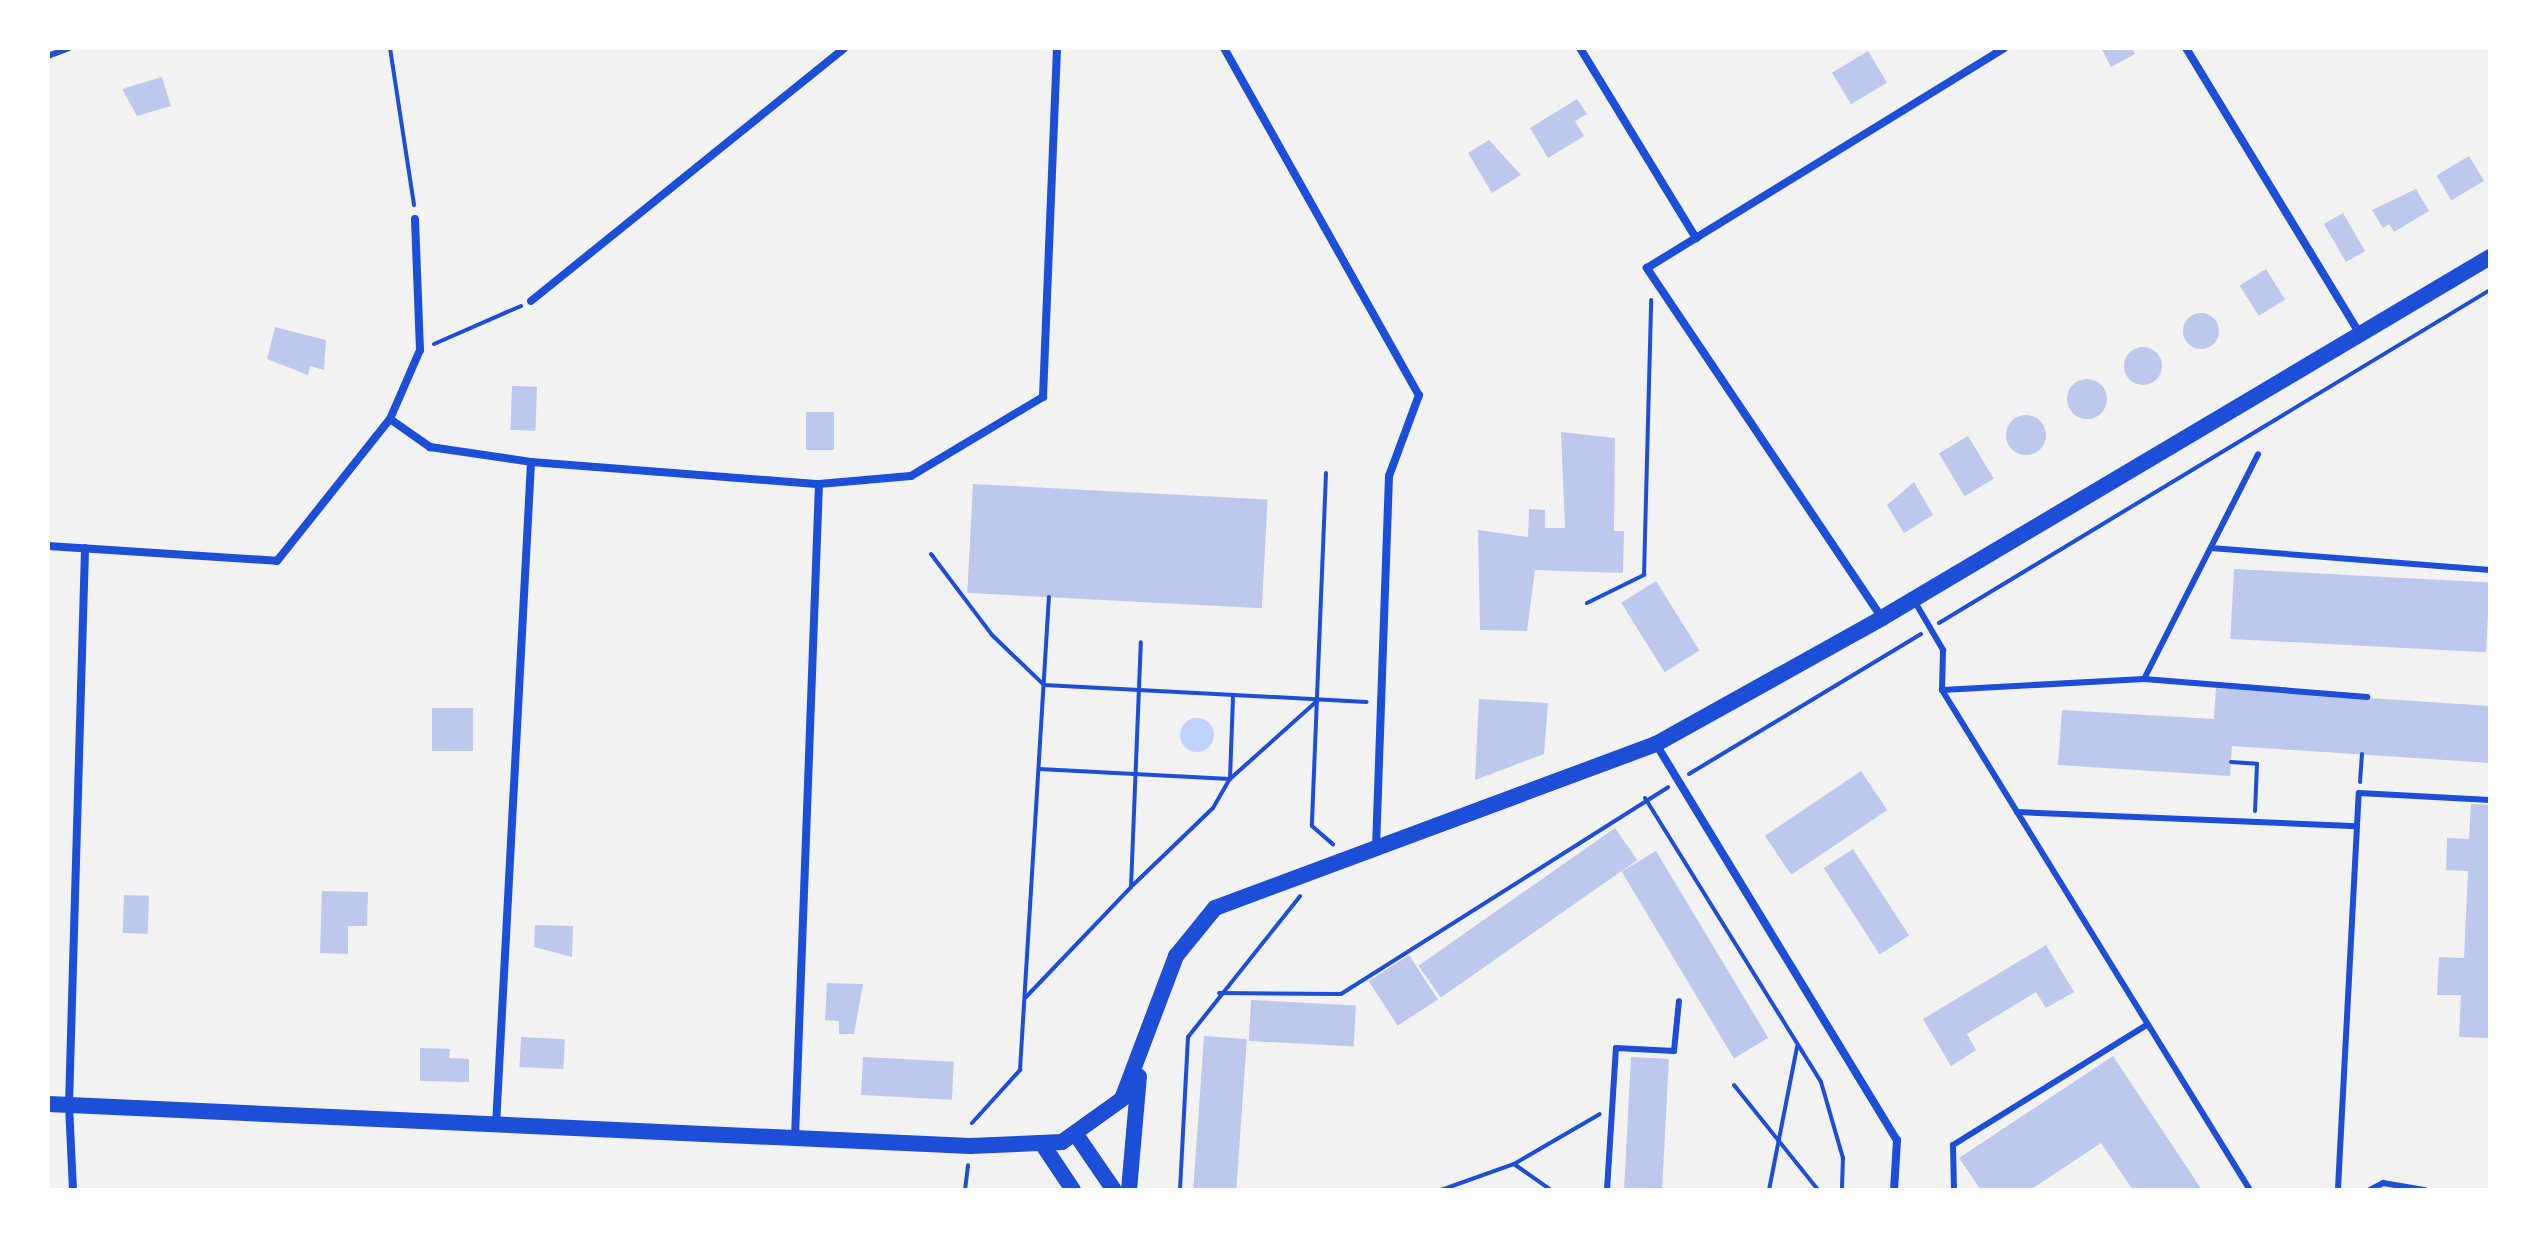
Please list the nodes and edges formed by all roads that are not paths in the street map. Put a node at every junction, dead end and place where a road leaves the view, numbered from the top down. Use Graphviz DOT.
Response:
graph roads {
  1 [pos="69,48"];
  2 [pos="844,48"];
  3 [pos="1057,48"];
  4 [pos="1224,48"];
  5 [pos="1580,48"];
  6 [pos="2004,48"];
  7 [pos="2186,48"];
  8 [pos="48,56"];
  9 [pos="415,219"];
  10 [pos="1696,238"];
  11 [pos="2490,257"];
  12 [pos="531,301"];
  13 [pos="2359,333"];
  14 [pos="390,419"];
  15 [pos="2258,454"];
  16 [pos="531,462"];
  17 [pos="819,484"];
  18 [pos="48,546"];
  19 [pos="85,548"];
  20 [pos="2211,548"];
  21 [pos="2490,570"];
  22 [pos="1914,599"];
  23 [pos="1882,618"];
  24 [pos="2144,679"];
  25 [pos="1942,690"];
  26 [pos="2367,697"];
  27 [pos="1656,744"];
  28 [pos="2490,800"];
  29 [pos="2017,812"];
  30 [pos="2357,826"];
  31 [pos="1376,844"];
  32 [pos="1679,1001"];
  33 [pos="2148,1024"];
  34 [pos="1139,1066"];
  35 [pos="48,1104"];
  36 [pos="69,1105"];
  37 [pos="496,1127"];
  38 [pos="1077,1136"];
  39 [pos="795,1138"];
  40 [pos="1043,1145"];
  41 [pos="73,1190"];
  42 [pos="1073,1190"];
  43 [pos="1114,1190"];
  44 [pos="1129,1190"];
  45 [pos="1607,1190"];
  46 [pos="1894,1190"];
  47 [pos="1954,1190"];
  48 [pos="2250,1190"];
  49 [pos="2338,1190"];
  50 [pos="2370,1190"];
  51 [pos="2425,1190"];
  1 -- 8 [label="lane"];
  2 -- 12 [label="street"];
  3 -- 17 [label="street"];
  4 -- 31 [label="street"];
  5 -- 10 [label="street"];
  6 -- 10 [label="street"];
  7 -- 13 [label="street"];
  9 -- 14 [label="street"];
  10 -- 23 [label="street"];
  11 -- 13 [label="main road"];
  13 -- 22 [label="main road"];
  14 -- 16 [label="street"];
  14 -- 19 [label="street"];
  15 -- 20 [label="lane"];
  16 -- 17 [label="street"];
  16 -- 37 [label="street"];
  17 -- 39 [label="street"];
  18 -- 19 [label="street"];
  19 -- 36 [label="street"];
  20 -- 21 [label="lane"];
  20 -- 24 [label="lane"];
  22 -- 23 [label="main road"];
  22 -- 25 [label="lane"];
  23 -- 27 [label="main road"];
  24 -- 25 [label="lane"];
  24 -- 26 [label="lane"];
  25 -- 29 [label="lane"];
  27 -- 31 [label="main road"];
  27 -- 46 [label="street"];
  28 -- 30 [label="lane"];
  29 -- 30 [label="lane"];
  29 -- 33 [label="lane"];
  30 -- 49 [label="lane"];
  31 -- 34 [label="main road"];
  32 -- 45 [label="lane"];
  33 -- 47 [label="lane"];
  33 -- 48 [label="lane"];
  34 -- 38 [label="main road"];
  34 -- 44 [label="main road"];
  35 -- 36 [label="main road"];
  36 -- 37 [label="main road"];
  36 -- 41 [label="street"];
  37 -- 39 [label="main road"];
  38 -- 40 [label="main road"];
  38 -- 43 [label="main road"];
  39 -- 40 [label="main road"];
  40 -- 42 [label="main road"];
  50 -- 51 [label="lane"];
}
